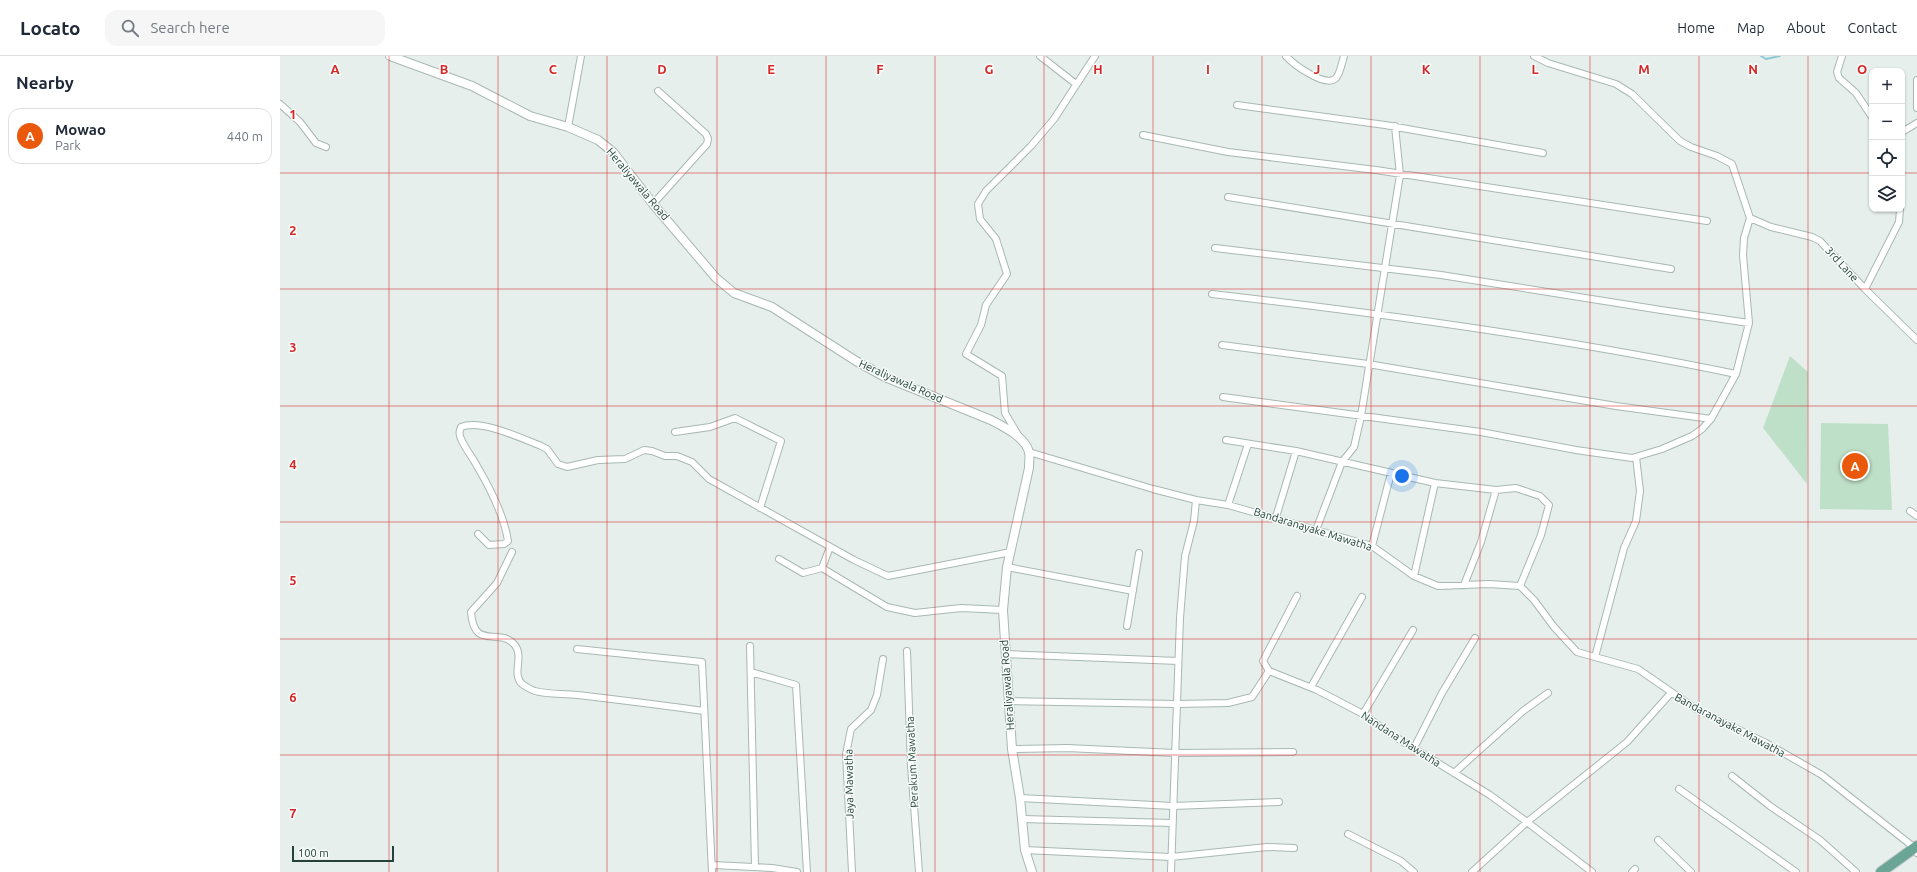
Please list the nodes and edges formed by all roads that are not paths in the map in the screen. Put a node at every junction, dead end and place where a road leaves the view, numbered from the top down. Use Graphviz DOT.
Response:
graph roads {
  1 [pos="390,56"];
  2 [pos="581,56"];
  3 [pos="1040,56"];
  4 [pos="1095,56"];
  5 [pos="1286,56"];
  6 [pos="1344,56"];
  7 [pos="1534,56"];
  8 [pos="1842,56"];
  9 [pos="1917,80"];
  10 [pos="1076,84"];
  11 [pos="658,91"];
  12 [pos="280,104"];
  13 [pos="1237,105"];
  14 [pos="1917,108"];
  15 [pos="1869,113"];
  16 [pos="1917,123"];
  17 [pos="1395,126"];
  18 [pos="568,127"];
  19 [pos="1905,130"];
  20 [pos="1143,135"];
  21 [pos="326,147"];
  22 [pos="1543,153"];
  23 [pos="1400,175"];
  24 [pos="1228,197"];
  25 [pos="653,204"];
  26 [pos="1900,212"];
  27 [pos="1750,218"];
  28 [pos="1707,220"];
  29 [pos="1391,225"];
  30 [pos="1215,248"];
  31 [pos="1384,268"];
  32 [pos="1671,269"];
  33 [pos="1865,289"];
  34 [pos="1212,294"];
  35 [pos="1376,313"];
  36 [pos="1749,322"];
  37 [pos="1917,340"];
  38 [pos="1222,345"];
  39 [pos="1368,364"];
  40 [pos="1736,374"];
  41 [pos="1223,397"];
  42 [pos="1361,416"];
  43 [pos="1711,419"];
  44 [pos="675,432"];
  45 [pos="1020,439"];
  46 [pos="1226,440"];
  47 [pos="1248,444"];
  48 [pos="1296,451"];
  49 [pos="1029,452"];
  50 [pos="1636,457"];
  51 [pos="1342,462"];
  52 [pos="1391,473"];
  53 [pos="1435,483"];
  54 [pos="1496,490"];
  55 [pos="1196,500"];
  56 [pos="1228,505"];
  57 [pos="760,508"];
  58 [pos="1910,511"];
  59 [pos="1917,516"];
  60 [pos="1276,517"];
  61 [pos="1316,530"];
  62 [pos="478,534"];
  63 [pos="830,546"];
  64 [pos="1372,546"];
  65 [pos="512,552"];
  66 [pos="1011,552"];
  67 [pos="1139,553"];
  68 [pos="779,559"];
  69 [pos="1008,567"];
  70 [pos="822,568"];
  71 [pos="1414,576"];
  72 [pos="1464,585"];
  73 [pos="1520,586"];
  74 [pos="1133,591"];
  75 [pos="1297,596"];
  76 [pos="1362,597"];
  77 [pos="1003,610"];
  78 [pos="1127,626"];
  79 [pos="1413,630"];
  80 [pos="1475,638"];
  81 [pos="750,646"];
  82 [pos="577,649"];
  83 [pos="907,651"];
  84 [pos="1005,654"];
  85 [pos="1595,657"];
  86 [pos="883,659"];
  87 [pos="1178,661"];
  88 [pos="1269,671"];
  89 [pos="750,672"];
  90 [pos="1311,687"];
  91 [pos="1548,693"];
  92 [pos="1671,694"];
  93 [pos="1008,701"];
  94 [pos="1176,704"];
  95 [pos="704,711"];
  96 [pos="1363,714"];
  97 [pos="1414,748"];
  98 [pos="1012,749"];
  99 [pos="1293,752"];
  100 [pos="1175,753"];
  101 [pos="1454,773"];
  102 [pos="1732,776"];
  103 [pos="1679,789"];
  104 [pos="1020,798"];
  105 [pos="1279,802"];
  106 [pos="1173,806"];
  107 [pos="1022,819"];
  108 [pos="1528,822"];
  109 [pos="1172,823"];
  110 [pos="1348,834"];
  111 [pos="1658,840"];
  112 [pos="1294,848"];
  113 [pos="1916,849"];
  114 [pos="1024,850"];
  115 [pos="1171,857"];
  116 [pos="713,865"];
  117 [pos="755,867"];
  118 [pos="738,869"];
  119 [pos="712,872"];
  120 [pos="798,872"];
  121 [pos="807,872"];
  122 [pos="852,872"];
  123 [pos="920,872"];
  124 [pos="1032,872"];
  125 [pos="1171,872"];
  126 [pos="1414,872"];
  127 [pos="1472,872"];
  128 [pos="1591,872"];
  129 [pos="1691,872"];
  130 [pos="1796,872"];
  131 [pos="1856,872"];
  132 [pos="1881,872"];
  1 -- 18 [label="street, Heraliyawala Road"];
  2 -- 18 [label="street"];
  3 -- 10 [label="street"];
  4 -- 10 [label="street"];
  5 -- 6 [label="street"];
  7 -- 27 [label="street"];
  8 -- 15 [label="street"];
  9 -- 14 [label="street"];
  10 -- 45 [label="street"];
  11 -- 25 [label="street"];
  12 -- 21 [label="street"];
  13 -- 17 [label="street"];
  16 -- 19 [label="street"];
  17 -- 22 [label="street"];
  17 -- 23 [label="street"];
  18 -- 25 [label="street, Heraliyawala Road"];
  20 -- 23 [label="street"];
  23 -- 28 [label="street"];
  23 -- 29 [label="street"];
  24 -- 29 [label="street"];
  25 -- 45 [label="street, Heraliyawala Road"];
  26 -- 33 [label="street"];
  27 -- 33 [label="street, 3rd Lane"];
  27 -- 36 [label="street"];
  29 -- 31 [label="street"];
  29 -- 32 [label="street"];
  30 -- 31 [label="street"];
  31 -- 35 [label="street"];
  31 -- 36 [label="street"];
  33 -- 37 [label="street, 3rd Lane"];
  34 -- 35 [label="street"];
  35 -- 39 [label="street"];
  35 -- 40 [label="street"];
  36 -- 40 [label="street"];
  38 -- 39 [label="street"];
  39 -- 42 [label="street"];
  39 -- 43 [label="street"];
  40 -- 43 [label="street"];
  41 -- 42 [label="street"];
  42 -- 50 [label="street"];
  42 -- 51 [label="street"];
  43 -- 50 [label="street"];
  44 -- 57 [label="street"];
  45 -- 49 [label="street, Heraliyawala Road"];
  46 -- 47 [label="street"];
  47 -- 48 [label="street"];
  47 -- 56 [label="street"];
  48 -- 51 [label="street"];
  48 -- 60 [label="street"];
  49 -- 55 [label="street, Bandaranayake Mawatha"];
  49 -- 66 [label="street, Heraliyawala Road"];
  50 -- 85 [label="street"];
  51 -- 52 [label="street"];
  51 -- 61 [label="street"];
  52 -- 53 [label="street"];
  52 -- 64 [label="street"];
  53 -- 54 [label="street"];
  53 -- 71 [label="street"];
  54 -- 72 [label="street"];
  54 -- 73 [label="street"];
  55 -- 56 [label="street, Bandaranayake Mawatha"];
  55 -- 87 [label="street"];
  56 -- 60 [label="street, Bandaranayake Mawatha"];
  57 -- 62 [label="street"];
  57 -- 63 [label="street"];
  58 -- 59 [label="street"];
  60 -- 61 [label="street, Bandaranayake Mawatha"];
  61 -- 64 [label="street, Bandaranayake Mawatha"];
  63 -- 66 [label="street"];
  63 -- 70 [label="street"];
  64 -- 71 [label="street, Bandaranayake Mawatha"];
  65 -- 95 [label="street"];
  66 -- 69 [label="street, Heraliyawala Road"];
  67 -- 74 [label="street"];
  68 -- 70 [label="street"];
  69 -- 74 [label="street"];
  69 -- 77 [label="street, Heraliyawala Road"];
  70 -- 77 [label="street"];
  71 -- 72 [label="street, Bandaranayake Mawatha"];
  72 -- 73 [label="street, Bandaranayake Mawatha"];
  73 -- 85 [label="street, Bandaranayake Mawatha"];
  74 -- 78 [label="street"];
  75 -- 88 [label="street"];
  76 -- 90 [label="street"];
  77 -- 84 [label="street, Heraliyawala Road"];
  79 -- 96 [label="street"];
  80 -- 97 [label="street"];
  81 -- 89 [label="street"];
  82 -- 95 [label="street"];
  83 -- 123 [label="street, Perakum Mawatha"];
  84 -- 87 [label="street"];
  84 -- 93 [label="street, Heraliyawala Road"];
  85 -- 92 [label="street, Bandaranayake Mawatha"];
  86 -- 122 [label="street, Jaya Mawatha"];
  87 -- 94 [label="street"];
  88 -- 90 [label="street, Nandana Mawatha"];
  88 -- 94 [label="street"];
  89 -- 117 [label="street"];
  89 -- 121 [label="street"];
  90 -- 96 [label="street, Nandana Mawatha"];
  91 -- 101 [label="street"];
  92 -- 108 [label="street"];
  92 -- 113 [label="street, Bandaranayake Mawatha"];
  93 -- 94 [label="street"];
  93 -- 98 [label="street, Heraliyawala Road"];
  94 -- 100 [label="street"];
  95 -- 116 [label="street"];
  96 -- 97 [label="street, Nandana Mawatha"];
  97 -- 101 [label="street, Nandana Mawatha"];
  98 -- 100 [label="street"];
  98 -- 104 [label="street, Heraliyawala Road"];
  99 -- 100 [label="street"];
  100 -- 106 [label="street"];
  101 -- 108 [label="street, Nandana Mawatha"];
  102 -- 131 [label="street"];
  103 -- 130 [label="street"];
  104 -- 106 [label="street"];
  104 -- 107 [label="street, Heraliyawala Road"];
  105 -- 106 [label="street"];
  106 -- 109 [label="street"];
  107 -- 109 [label="street"];
  107 -- 114 [label="street, Heraliyawala Road"];
  108 -- 127 [label="street"];
  108 -- 128 [label="street, Nandana Mawatha"];
  109 -- 115 [label="street"];
  110 -- 126 [label="street"];
  111 -- 129 [label="street"];
  112 -- 115 [label="street"];
  113 -- 132 [label="main road"];
  114 -- 115 [label="street"];
  114 -- 124 [label="street, Heraliyawala Road"];
  115 -- 125 [label="street"];
  116 -- 118 [label="street"];
  116 -- 119 [label="street"];
  117 -- 118 [label="street"];
  117 -- 120 [label="street"];
}
